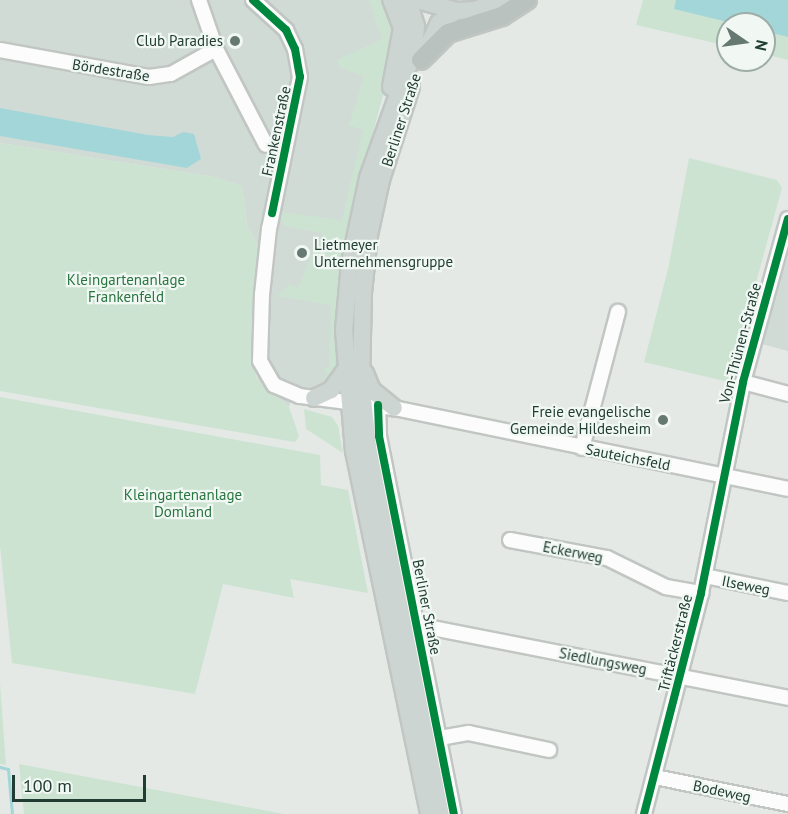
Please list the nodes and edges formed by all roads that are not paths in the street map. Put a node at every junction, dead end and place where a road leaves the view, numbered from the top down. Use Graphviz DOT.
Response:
graph roads {
  1 [pos="199,0"];
  2 [pos="253,0"];
  3 [pos="391,0"];
  4 [pos="408,0"];
  5 [pos="418,0"];
  6 [pos="502,0"];
  7 [pos="526,0"];
  8 [pos="456,11"];
  9 [pos="216,49"];
  10 [pos="0,50"];
  11 [pos="421,60"];
  12 [pos="266,145"];
  13 [pos="376,149"];
  14 [pos="788,219"];
  15 [pos="618,312"];
  16 [pos="353,366"];
  17 [pos="742,381"];
  18 [pos="788,394"];
  19 [pos="307,397"];
  20 [pos="371,405"];
  21 [pos="582,448"];
  22 [pos="723,476"];
  23 [pos="788,489"];
  24 [pos="510,540"];
  25 [pos="705,576"];
  26 [pos="701,593"];
  27 [pos="788,593"];
  28 [pos="417,626"];
  29 [pos="681,676"];
  30 [pos="788,698"];
  31 [pos="440,738"];
  32 [pos="549,750"];
  33 [pos="655,777"];
  34 [pos="788,804"];
  35 [pos="647,812"];
  36 [pos="429,814"];
  37 [pos="441,814"];
  38 [pos="454,814"];
  1 -- 9 [label="street, Frankenstraße"];
  2 -- 19 [label="street, Frankenstraße"];
  3 -- 13 [label="main road"];
  4 -- 13 [label="main road, Berliner Straße"];
  5 -- 8 [label="main road"];
  6 -- 8 [label="main road"];
  7 -- 11 [label="highway"];
  8 -- 11 [label="main road, Berliner Straße"];
  9 -- 10 [label="street, Bördestraße"];
  9 -- 12 [label="street, Frankenstraße"];
  11 -- 16 [label="main road, Berliner Straße"];
  13 -- 16 [label="main road, Berliner Straße"];
  14 -- 17 [label="street, Von-Thünen-Straße"];
  15 -- 21 [label="street"];
  16 -- 19 [label="main road"];
  16 -- 20 [label="main road, Berliner Straße"];
  16 -- 20 [label="main road"];
  17 -- 18 [label="street, Von-Thünen-Straße"];
  17 -- 22 [label="street, Von-Thünen-Straße"];
  19 -- 20 [label="street"];
  20 -- 21 [label="street, Sauteichsfeld"];
  20 -- 28 [label="street, Berliner Straße"];
  20 -- 36 [label="main road"];
  20 -- 37 [label="main road"];
  21 -- 22 [label="street, Sauteichsfeld"];
  22 -- 23 [label="street, Sauteichsfeld"];
  22 -- 25 [label="street, Triftäckerstraße"];
  24 -- 26 [label="street, Eckerweg"];
  25 -- 26 [label="street, Triftäckerstraße"];
  25 -- 27 [label="street, Ilseweg"];
  26 -- 29 [label="street, Triftäckerstraße"];
  28 -- 29 [label="street, Siedlungsweg"];
  28 -- 31 [label="street, Berliner Straße"];
  29 -- 30 [label="street, Siedlungsweg"];
  29 -- 33 [label="street, Triftäckerstraße"];
  31 -- 32 [label="street"];
  31 -- 38 [label="street, Berliner Straße"];
  33 -- 34 [label="street, Bodeweg"];
  33 -- 35 [label="street, Triftäckerstraße"];
}
